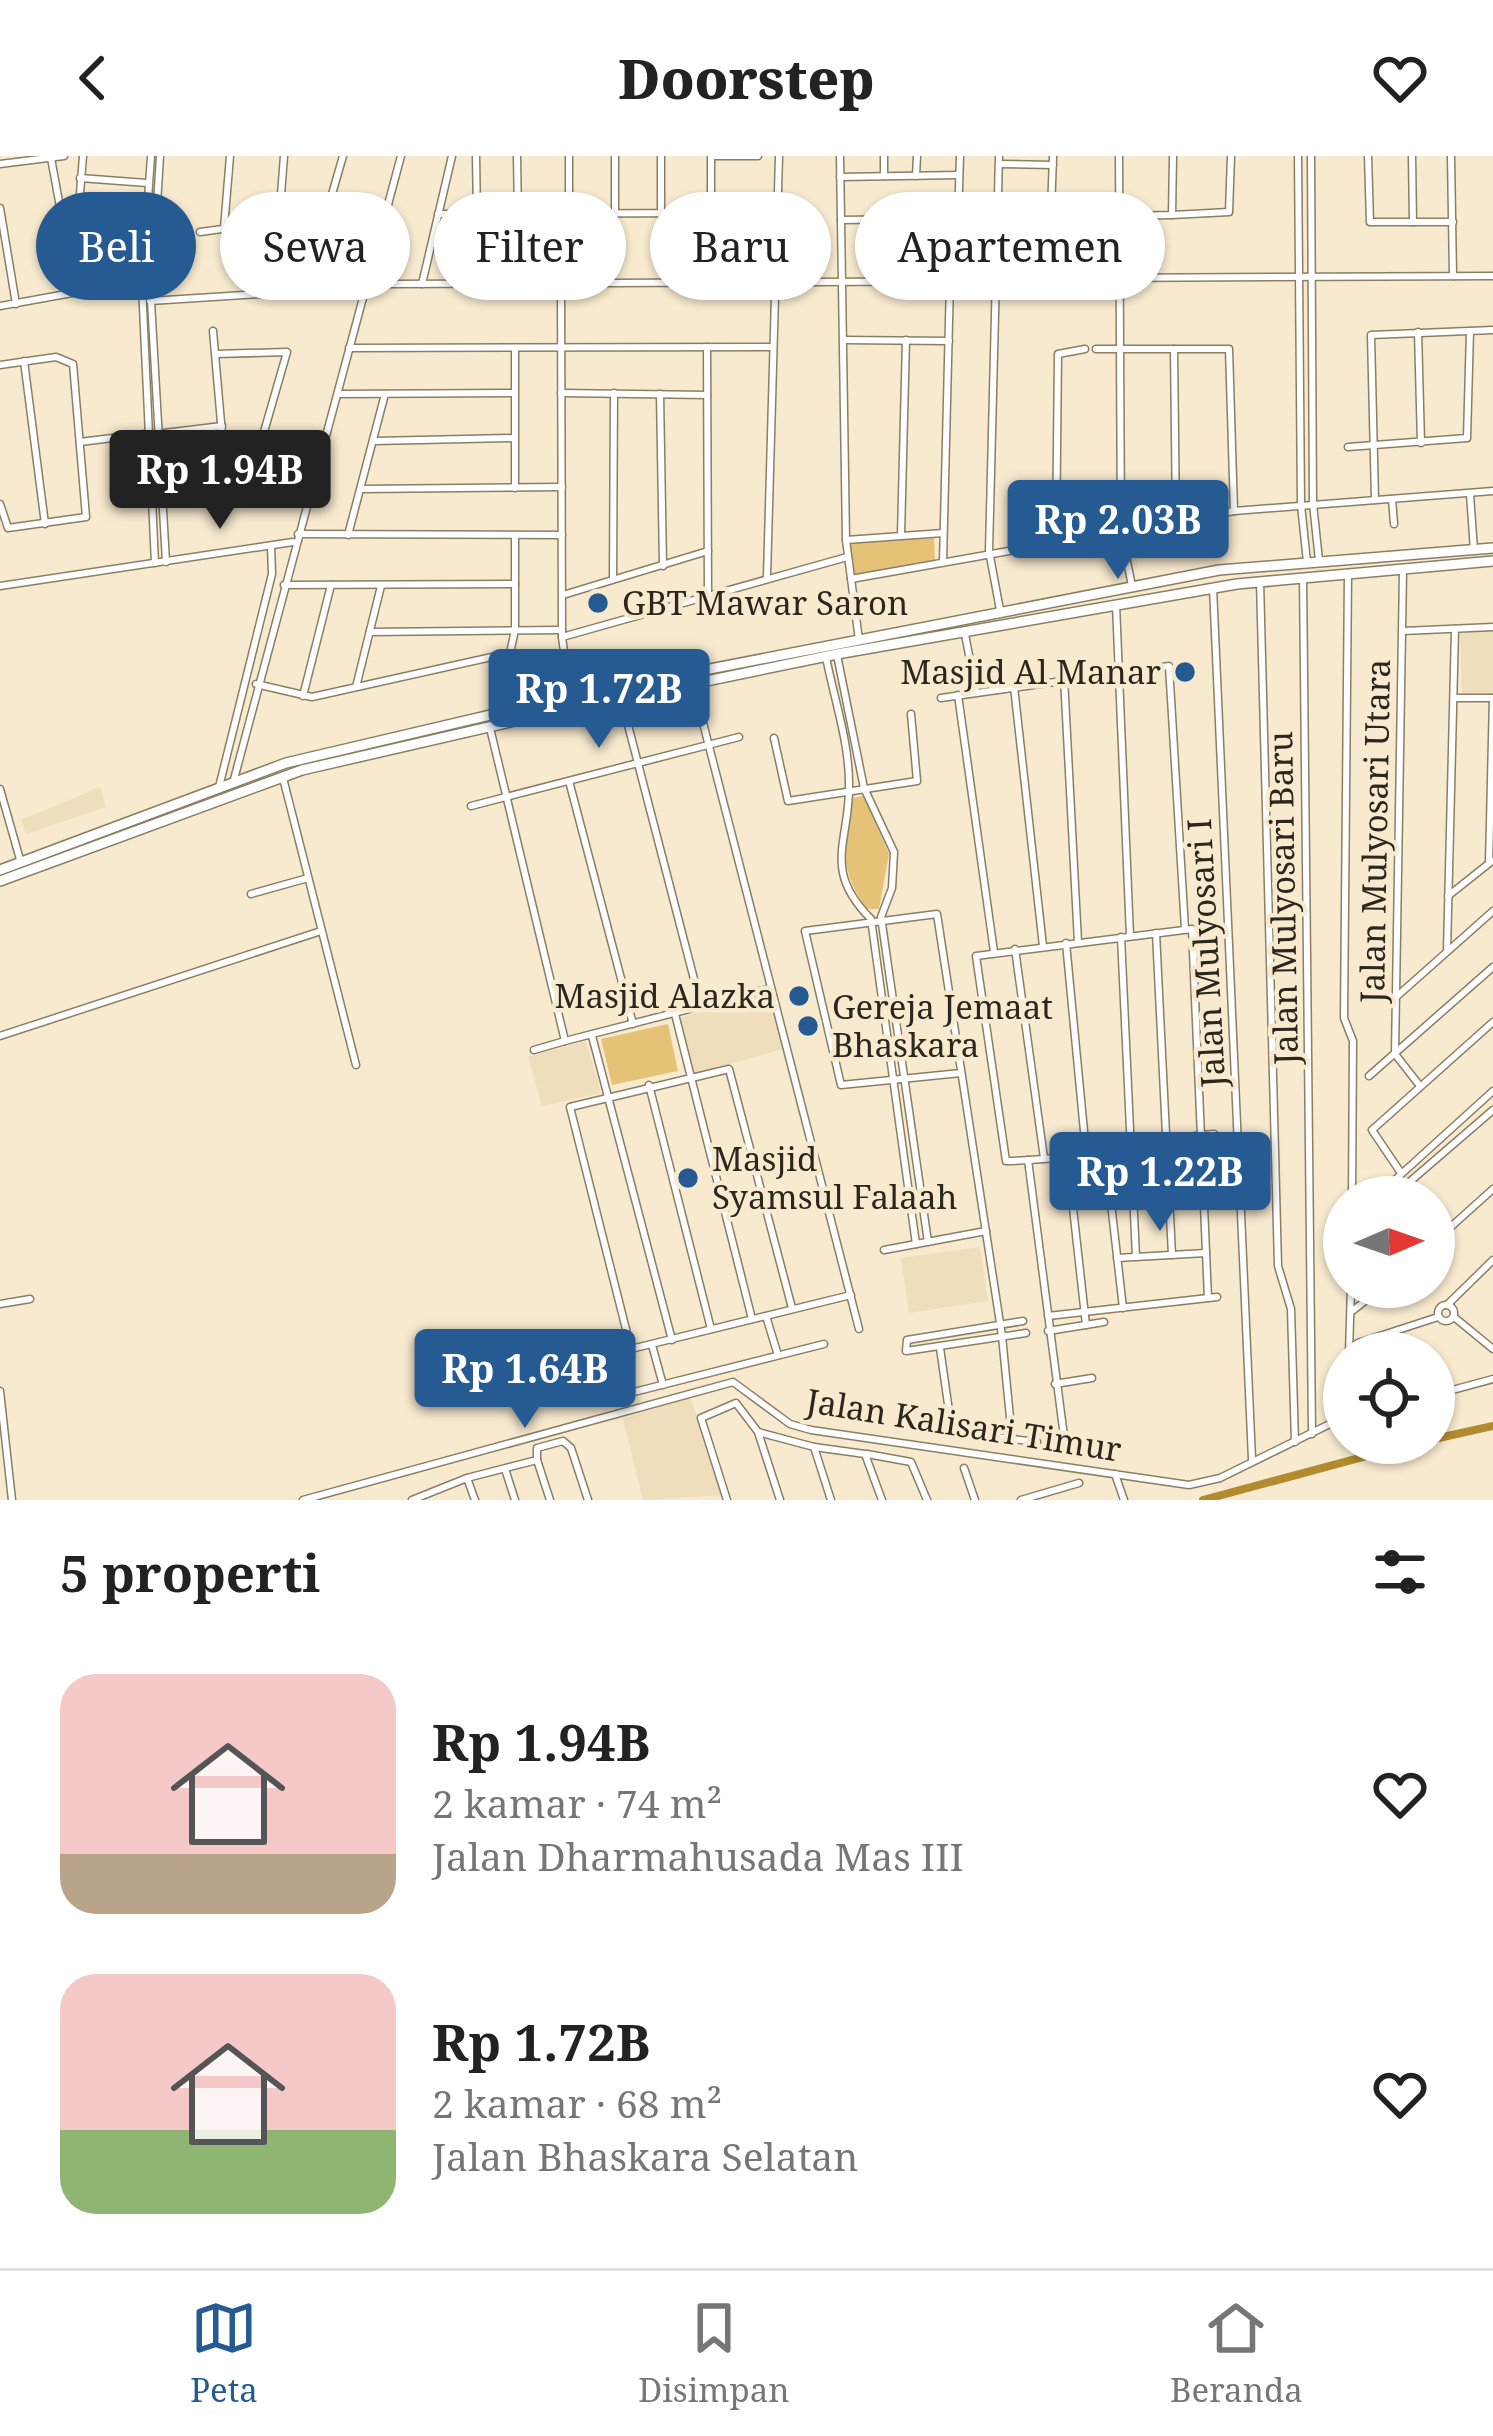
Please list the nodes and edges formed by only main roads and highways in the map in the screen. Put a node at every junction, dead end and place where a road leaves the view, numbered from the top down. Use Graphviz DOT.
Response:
graph roads {
  1 [pos="1493,548"];
  2 [pos="1493,561"];
  3 [pos="1197,574"];
  4 [pos="1184,576"];
  5 [pos="1200,591"];
  6 [pos="1187,592"];
  7 [pos="982,614"];
  8 [pos="985,627"];
  9 [pos="647,687"];
  10 [pos="450,730"];
  11 [pos="434,734"];
  12 [pos="170,811"];
  13 [pos="0,871"];
  14 [pos="0,881"];
  1 -- 3 [label="main road"];
  2 -- 5 [label="main road"];
  3 -- 4 [label="main road"];
  3 -- 5 [label="main road"];
  4 -- 6 [label="main road"];
  4 -- 7 [label="main road"];
  5 -- 6 [label="main road"];
  6 -- 8 [label="main road"];
  7 -- 8 [label="main road"];
  7 -- 9 [label="main road"];
  8 -- 9 [label="main road"];
  9 -- 10 [label="main road"];
  9 -- 10 [label="main road"];
  10 -- 11 [label="main road"];
  11 -- 12 [label="main road"];
  11 -- 12 [label="main road"];
  12 -- 13 [label="main road"];
  12 -- 14 [label="main road"];
}
